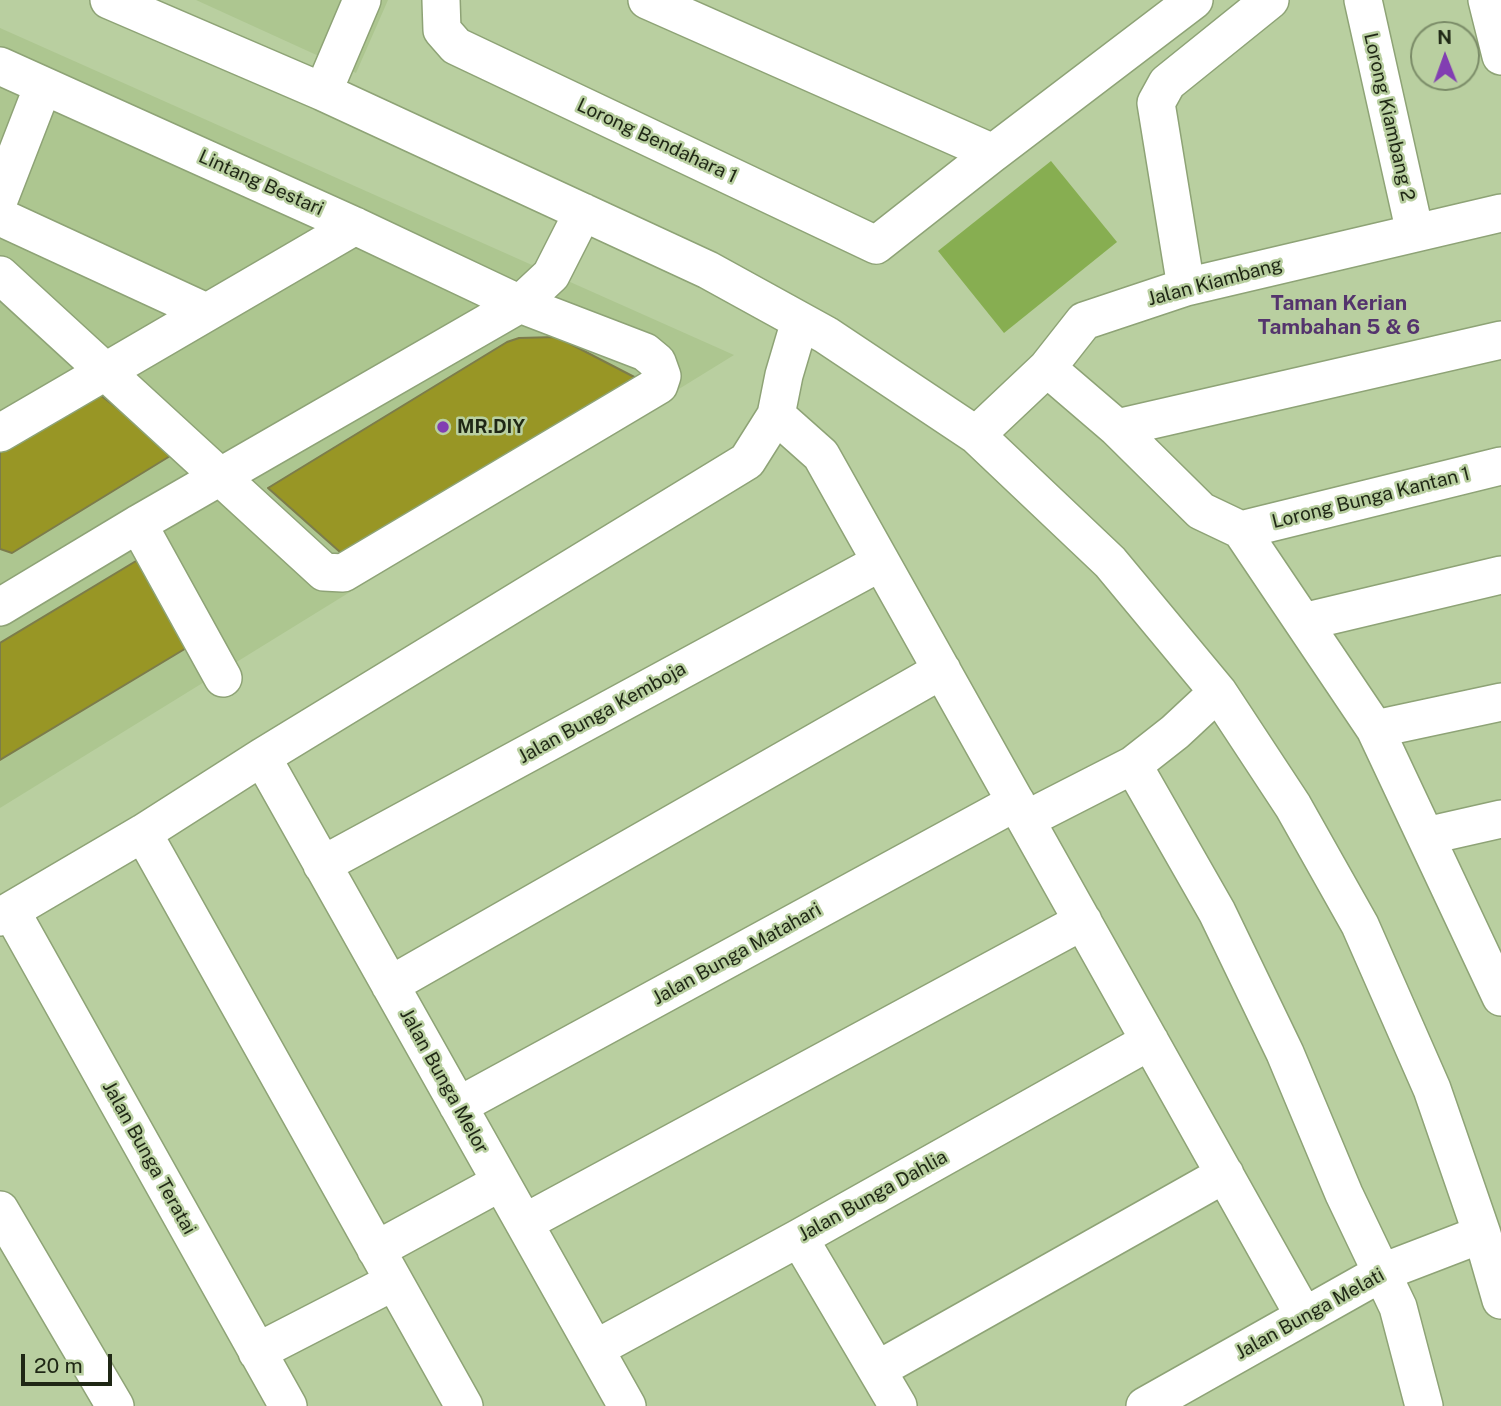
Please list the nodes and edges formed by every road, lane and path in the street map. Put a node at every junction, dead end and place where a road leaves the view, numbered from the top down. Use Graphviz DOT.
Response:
graph roads {
  1 [pos="362,0"];
  2 [pos="647,0"];
  3 [pos="1194,0"];
  4 [pos="1270,0"];
  5 [pos="1363,0"];
  6 [pos="1488,0"];
  7 [pos="124,4"];
  8 [pos="441,15"];
  9 [pos="1501,55"];
  10 [pos="0,66"];
  11 [pos="43,86"];
  12 [pos="323,92"];
  13 [pos="993,153"];
  14 [pos="0,197"];
  15 [pos="583,212"];
  16 [pos="1501,213"];
  17 [pos="0,217"];
  18 [pos="355,226"];
  19 [pos="1415,233"];
  20 [pos="0,275"];
  21 [pos="1186,286"];
  22 [pos="520,304"];
  23 [pos="206,312"];
  24 [pos="800,321"];
  25 [pos="1501,340"];
  26 [pos="1047,368"];
  27 [pos="105,371"];
  28 [pos="776,415"];
  29 [pos="1117,428"];
  30 [pos="0,433"];
  31 [pos="976,435"];
  32 [pos="1501,466"];
  33 [pos="221,477"];
  34 [pos="138,524"];
  35 [pos="1241,530"];
  36 [pos="881,562"];
  37 [pos="1501,575"];
  38 [pos="0,607"];
  39 [pos="1303,622"];
  40 [pos="942,670"];
  41 [pos="223,678"];
  42 [pos="1217,692"];
  43 [pos="1501,702"];
  44 [pos="1375,729"];
  45 [pos="262,757"];
  46 [pos="1133,765"];
  47 [pos="1028,807"];
  48 [pos="1501,818"];
  49 [pos="143,833"];
  50 [pos="1426,836"];
  51 [pos="322,865"];
  52 [pos="5,914"];
  53 [pos="1083,921"];
  54 [pos="1490,945"];
  55 [pos="390,985"];
  56 [pos="1501,997"];
  57 [pos="1150,1041"];
  58 [pos="458,1106"];
  59 [pos="1225,1174"];
  60 [pos="501,1182"];
  61 [pos="0,1210"];
  62 [pos="524,1223"];
  63 [pos="1482,1234"];
  64 [pos="799,1238"];
  65 [pos="376,1250"];
  66 [pos="1383,1272"];
  67 [pos="393,1282"];
  68 [pos="1501,1300"];
  69 [pos="1304,1316"];
  70 [pos="595,1349"];
  71 [pos="257,1352"];
  72 [pos="877,1370"];
  73 [pos="115,1406"];
  74 [pos="288,1406"];
  75 [pos="464,1406"];
  76 [pos="627,1406"];
  77 [pos="898,1406"];
  78 [pos="1145,1406"];
  79 [pos="1424,1406"];
  1 -- 12 [label="street"];
  2 -- 13 [label="street"];
  3 -- 13 [label="street"];
  4 -- 21 [label="street"];
  5 -- 19 [label="street, Lorong Kiambang 2"];
  6 -- 9 [label="street"];
  7 -- 12 [label="street"];
  8 -- 13 [label="street, Lorong Bendahara 1"];
  10 -- 11 [label="street, Lintang Bestari"];
  11 -- 14 [label="street"];
  11 -- 18 [label="street, Lintang Bestari"];
  12 -- 15 [label="street"];
  15 -- 22 [label="street"];
  15 -- 24 [label="street"];
  16 -- 19 [label="street, Jalan Kiambang"];
  17 -- 23 [label="street"];
  18 -- 22 [label="street, Lintang Bestari"];
  18 -- 23 [label="street"];
  19 -- 21 [label="street, Jalan Kiambang"];
  20 -- 27 [label="street"];
  21 -- 26 [label="street, Jalan Kiambang"];
  22 -- 33 [label="street"];
  22 -- 33 [label="street, Lintang Bestari"];
  23 -- 27 [label="street"];
  24 -- 28 [label="street"];
  24 -- 31 [label="street"];
  25 -- 29 [label="street"];
  26 -- 29 [label="street"];
  26 -- 31 [label="street, Jalan Kiambang"];
  27 -- 30 [label="street"];
  27 -- 33 [label="street"];
  28 -- 36 [label="street"];
  28 -- 45 [label="street"];
  29 -- 35 [label="street"];
  31 -- 42 [label="street"];
  32 -- 35 [label="street, Lorong Bunga Kantan 1"];
  33 -- 34 [label="street"];
  34 -- 38 [label="street"];
  34 -- 41 [label="street"];
  35 -- 39 [label="street"];
  36 -- 40 [label="street"];
  36 -- 51 [label="street, Jalan Bunga Kemboja"];
  37 -- 39 [label="street"];
  39 -- 44 [label="street"];
  40 -- 47 [label="street"];
  40 -- 55 [label="street"];
  42 -- 46 [label="street, Jalan Bunga Matahari"];
  42 -- 63 [label="street"];
  43 -- 44 [label="street"];
  44 -- 50 [label="street"];
  45 -- 49 [label="street"];
  45 -- 51 [label="street, Jalan Bunga Melor"];
  46 -- 47 [label="street, Jalan Bunga Matahari"];
  46 -- 66 [label="street"];
  47 -- 53 [label="street"];
  47 -- 58 [label="street, Jalan Bunga Matahari"];
  48 -- 50 [label="street"];
  49 -- 52 [label="street"];
  49 -- 65 [label="street"];
  50 -- 54 [label="street"];
  51 -- 55 [label="street, Jalan Bunga Melor"];
  52 -- 71 [label="street, Jalan Bunga Teratai"];
  53 -- 57 [label="street"];
  53 -- 62 [label="street"];
  54 -- 56 [label="street"];
  55 -- 58 [label="street, Jalan Bunga Melor"];
  57 -- 59 [label="street"];
  57 -- 64 [label="street, Jalan Bunga Dahlia"];
  58 -- 60 [label="street, Jalan Bunga Melor"];
  59 -- 69 [label="street"];
  59 -- 72 [label="street"];
  60 -- 62 [label="street, Jalan Bunga Melor"];
  60 -- 65 [label="street"];
  61 -- 73 [label="street"];
  62 -- 70 [label="street, Jalan Bunga Melor"];
  63 -- 66 [label="street, Jalan Bunga Melati"];
  63 -- 68 [label="street"];
  64 -- 70 [label="street, Jalan Bunga Dahlia"];
  64 -- 72 [label="street"];
  65 -- 67 [label="street"];
  66 -- 69 [label="street, Jalan Bunga Melati"];
  66 -- 79 [label="street"];
  67 -- 71 [label="street"];
  67 -- 75 [label="street"];
  69 -- 78 [label="street, Jalan Bunga Melati"];
  70 -- 76 [label="street, Jalan Bunga Melor"];
  71 -- 74 [label="street, Jalan Bunga Teratai"];
  72 -- 77 [label="street"];
}
